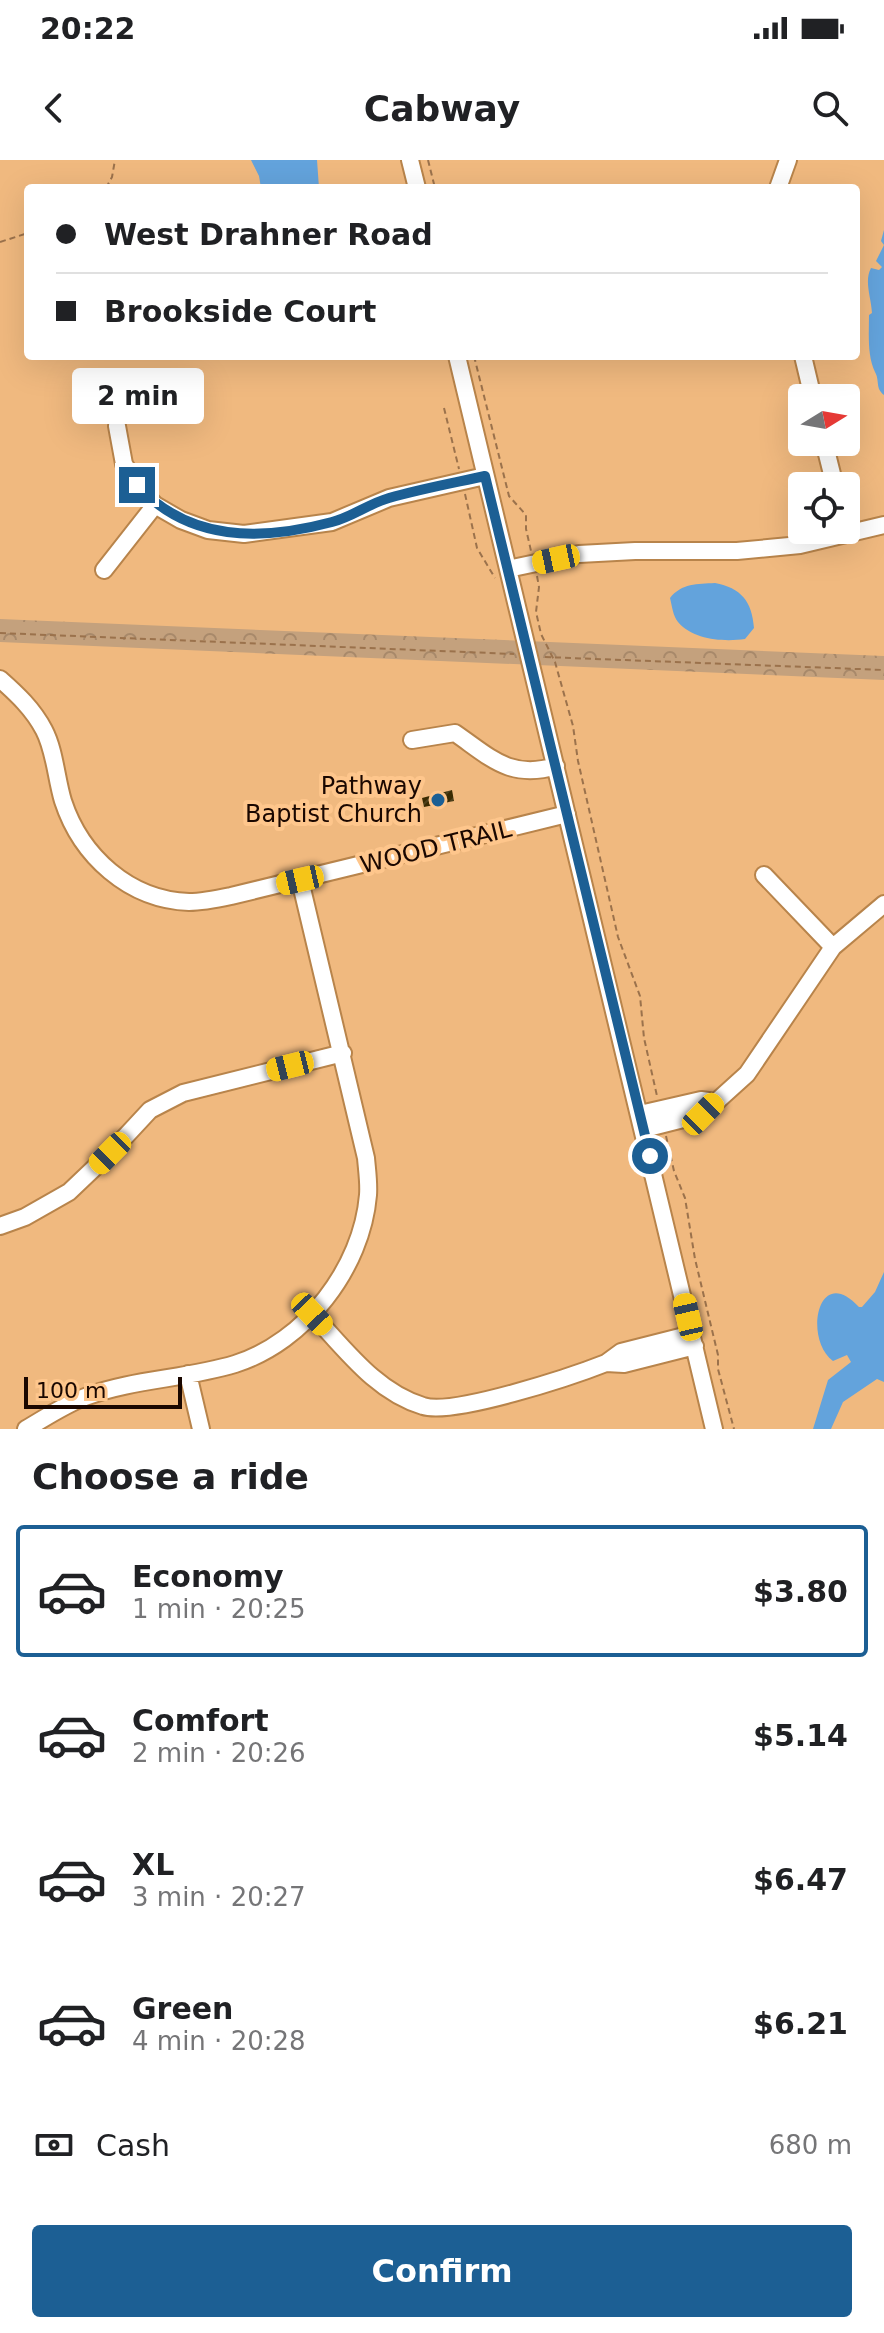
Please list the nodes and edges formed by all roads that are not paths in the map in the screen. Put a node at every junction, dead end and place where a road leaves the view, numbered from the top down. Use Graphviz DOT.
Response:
graph roads {
  1 [pos="410,160"];
  2 [pos="788,160"];
  3 [pos="416,184"];
  4 [pos="779,184"];
  5 [pos="458,360"];
  6 [pos="804,360"];
  7 [pos="810,384"];
  8 [pos="117,426"];
  9 [pos="485,476"];
  10 [pos="155,505"];
  11 [pos="884,525"];
  12 [pos="860,529"];
  13 [pos="804,544"];
  14 [pos="104,570"];
  15 [pos="502,574"];
  16 [pos="0,679"];
  17 [pos="412,740"];
  18 [pos="556,766"];
  19 [pos="567,814"];
  20 [pos="764,875"];
  21 [pos="300,880"];
  22 [pos="884,904"];
  23 [pos="833,947"];
  24 [pos="343,1053"];
  25 [pos="642,1122"];
  26 [pos="0,1226"];
  27 [pos="312,1314"];
  28 [pos="693,1340"];
  29 [pos="188,1374"];
  30 [pos="26,1429"];
  31 [pos="201,1429"];
  32 [pos="714,1429"];
  1 -- 3 [label="street"];
  2 -- 4 [label="street"];
  5 -- 9 [label="street"];
  6 -- 7 [label="street"];
  8 -- 10 [label="street"];
  9 -- 10 [label="street"];
  9 -- 15 [label="street"];
  10 -- 14 [label="street"];
  11 -- 12 [label="street"];
  13 -- 15 [label="street"];
  15 -- 18 [label="street"];
  16 -- 21 [label="street, WOOD TRAIL"];
  17 -- 18 [label="street"];
  18 -- 19 [label="street"];
  19 -- 21 [label="street, WOOD TRAIL"];
  19 -- 25 [label="street"];
  20 -- 23 [label="street"];
  21 -- 24 [label="street"];
  22 -- 23 [label="street"];
  23 -- 25 [label="street"];
  24 -- 26 [label="street"];
  24 -- 27 [label="street"];
  25 -- 28 [label="street"];
  27 -- 28 [label="street"];
  27 -- 29 [label="street"];
  28 -- 32 [label="street"];
  29 -- 30 [label="street"];
  29 -- 31 [label="street"];
}
